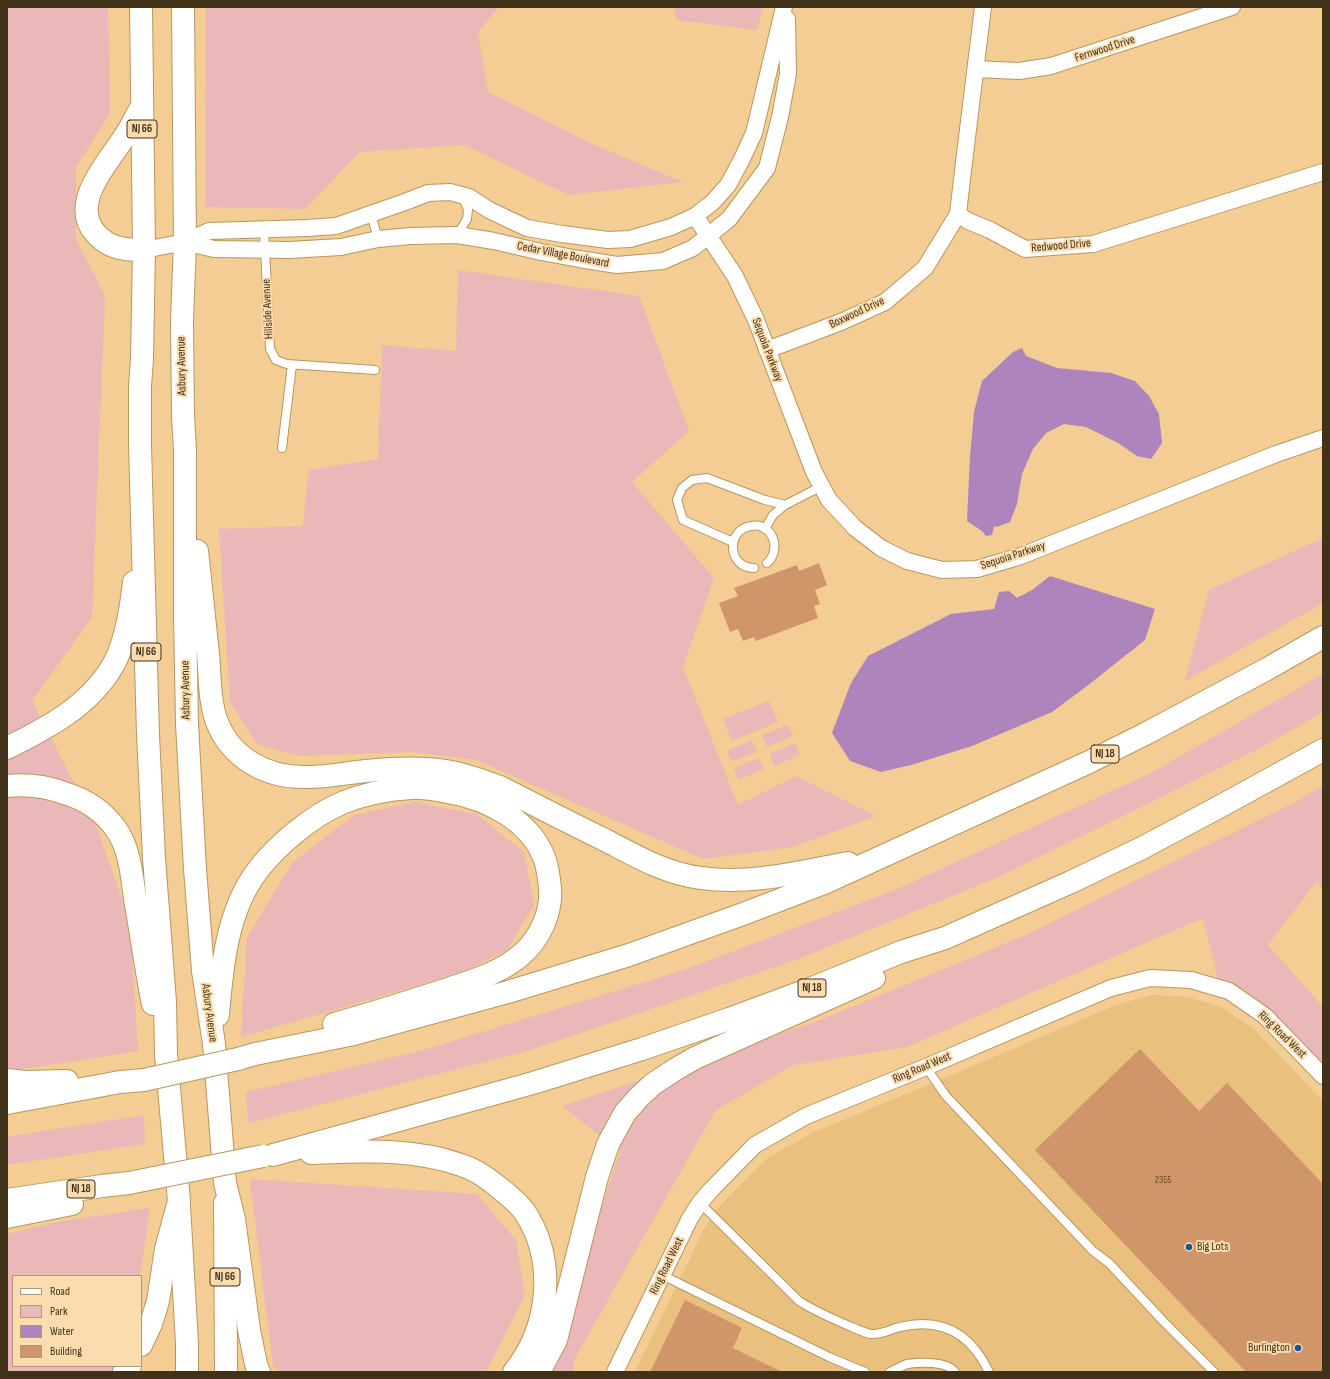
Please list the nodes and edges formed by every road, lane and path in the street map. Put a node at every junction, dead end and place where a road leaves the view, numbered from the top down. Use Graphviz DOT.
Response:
graph roads {
  1 [pos="142,7"];
  2 [pos="183,7"];
  3 [pos="786,7"];
  4 [pos="983,7"];
  5 [pos="1232,7"];
  6 [pos="976,69"];
  7 [pos="142,105"];
  8 [pos="1323,172"];
  9 [pos="462,196"];
  10 [pos="371,214"];
  11 [pos="958,214"];
  12 [pos="695,216"];
  13 [pos="264,230"];
  14 [pos="457,235"];
  15 [pos="708,235"];
  16 [pos="378,239"];
  17 [pos="185,242"];
  18 [pos="144,250"];
  19 [pos="265,250"];
  20 [pos="767,350"];
  21 [pos="292,365"];
  22 [pos="375,370"];
  23 [pos="1323,438"];
  24 [pos="282,448"];
  25 [pos="185,450"];
  26 [pos="822,486"];
  27 [pos="784,505"];
  28 [pos="766,529"];
  29 [pos="142,542"];
  30 [pos="733,542"];
  31 [pos="767,563"];
  32 [pos="754,568"];
  33 [pos="1323,637"];
  34 [pos="7,748"];
  35 [pos="1323,750"];
  36 [pos="7,786"];
  37 [pos="880,856"];
  38 [pos="945,938"];
  39 [pos="214,1044"];
  40 [pos="261,1053"];
  41 [pos="166,1054"];
  42 [pos="926,1067"];
  43 [pos="1323,1076"];
  44 [pos="7,1080"];
  45 [pos="120,1082"];
  46 [pos="7,1103"];
  47 [pos="268,1155"];
  48 [pos="129,1183"];
  49 [pos="225,1183"];
  50 [pos="7,1200"];
  51 [pos="179,1201"];
  52 [pos="700,1202"];
  53 [pos="7,1217"];
  54 [pos="662,1275"];
  55 [pos="142,1343"];
  56 [pos="187,1372"];
  57 [pos="226,1372"];
  58 [pos="259,1372"];
  59 [pos="514,1372"];
  60 [pos="539,1372"];
  61 [pos="615,1372"];
  62 [pos="865,1372"];
  63 [pos="890,1372"];
  64 [pos="955,1372"];
  65 [pos="989,1372"];
  66 [pos="1214,1372"];
  1 -- 7 [label="main road, NJ 66"];
  2 -- 17 [label="main road, Asbury Avenue / NJ 66"];
  3 -- 12 [label="street, Cedar Village Boulevard"];
  3 -- 15 [label="street, Cedar Village Boulevard"];
  4 -- 6 [label="street"];
  5 -- 6 [label="street, Fernwood Drive"];
  6 -- 11 [label="street"];
  7 -- 18 [label="main road, NJ 66"];
  7 -- 18 [label="main road"];
  8 -- 11 [label="street, Redwood Drive"];
  9 -- 10 [label="street, Cedar Village Boulevard"];
  9 -- 12 [label="street, Cedar Village Boulevard"];
  9 -- 14 [label="lane"];
  10 -- 13 [label="street, Cedar Village Boulevard"];
  10 -- 16 [label="lane"];
  11 -- 20 [label="street, Boxwood Drive"];
  12 -- 15 [label="street, Sequoia Parkway"];
  13 -- 17 [label="street, Cedar Village Boulevard"];
  13 -- 19 [label="lane, Hillside Avenue"];
  14 -- 15 [label="street, Cedar Village Boulevard"];
  14 -- 16 [label="street, Cedar Village Boulevard"];
  15 -- 20 [label="street, Sequoia Parkway"];
  16 -- 19 [label="street, Cedar Village Boulevard"];
  17 -- 18 [label="street, Cedar Village Boulevard"];
  17 -- 19 [label="street, Cedar Village Boulevard"];
  17 -- 25 [label="main road, Asbury Avenue / NJ 66"];
  18 -- 29 [label="main road, NJ 66"];
  19 -- 21 [label="lane, Hillside Avenue"];
  20 -- 26 [label="street, Sequoia Parkway"];
  21 -- 22 [label="lane, Hillside Avenue"];
  21 -- 24 [label="lane"];
  23 -- 26 [label="street, Sequoia Parkway"];
  25 -- 37 [label="main road"];
  25 -- 39 [label="main road, Asbury Avenue / NJ 66"];
  26 -- 27 [label="lane"];
  27 -- 28 [label="lane"];
  27 -- 30 [label="lane"];
  28 -- 30 [label="lane"];
  28 -- 31 [label="lane"];
  29 -- 34 [label="main road"];
  29 -- 41 [label="main road, NJ 66"];
  30 -- 32 [label="lane"];
  33 -- 37 [label="main road, NJ 18"];
  35 -- 38 [label="main road, NJ 18"];
  36 -- 41 [label="main road"];
  37 -- 40 [label="main road, NJ 18"];
  38 -- 47 [label="main road, NJ 18"];
  38 -- 60 [label="main road"];
  39 -- 40 [label="main road"];
  39 -- 49 [label="main road, Asbury Avenue / NJ 66"];
  40 -- 45 [label="main road, NJ 18, bridge"];
  41 -- 51 [label="main road, NJ 66"];
  42 -- 43 [label="street, Ring Road West"];
  42 -- 52 [label="street, Ring Road West"];
  42 -- 66 [label="lane"];
  44 -- 45 [label="main road"];
  45 -- 46 [label="main road, NJ 18"];
  47 -- 48 [label="main road, NJ 18, bridge"];
  47 -- 59 [label="main road"];
  48 -- 50 [label="main road, NJ 18"];
  48 -- 53 [label="main road"];
  49 -- 57 [label="main road, Asbury Avenue / NJ 66"];
  49 -- 58 [label="main road"];
  51 -- 55 [label="main road"];
  51 -- 56 [label="main road, NJ 66"];
  52 -- 54 [label="street, Ring Road West"];
  52 -- 65 [label="lane"];
  54 -- 61 [label="street, Ring Road West"];
  54 -- 62 [label="lane"];
  63 -- 64 [label="lane"];
}
